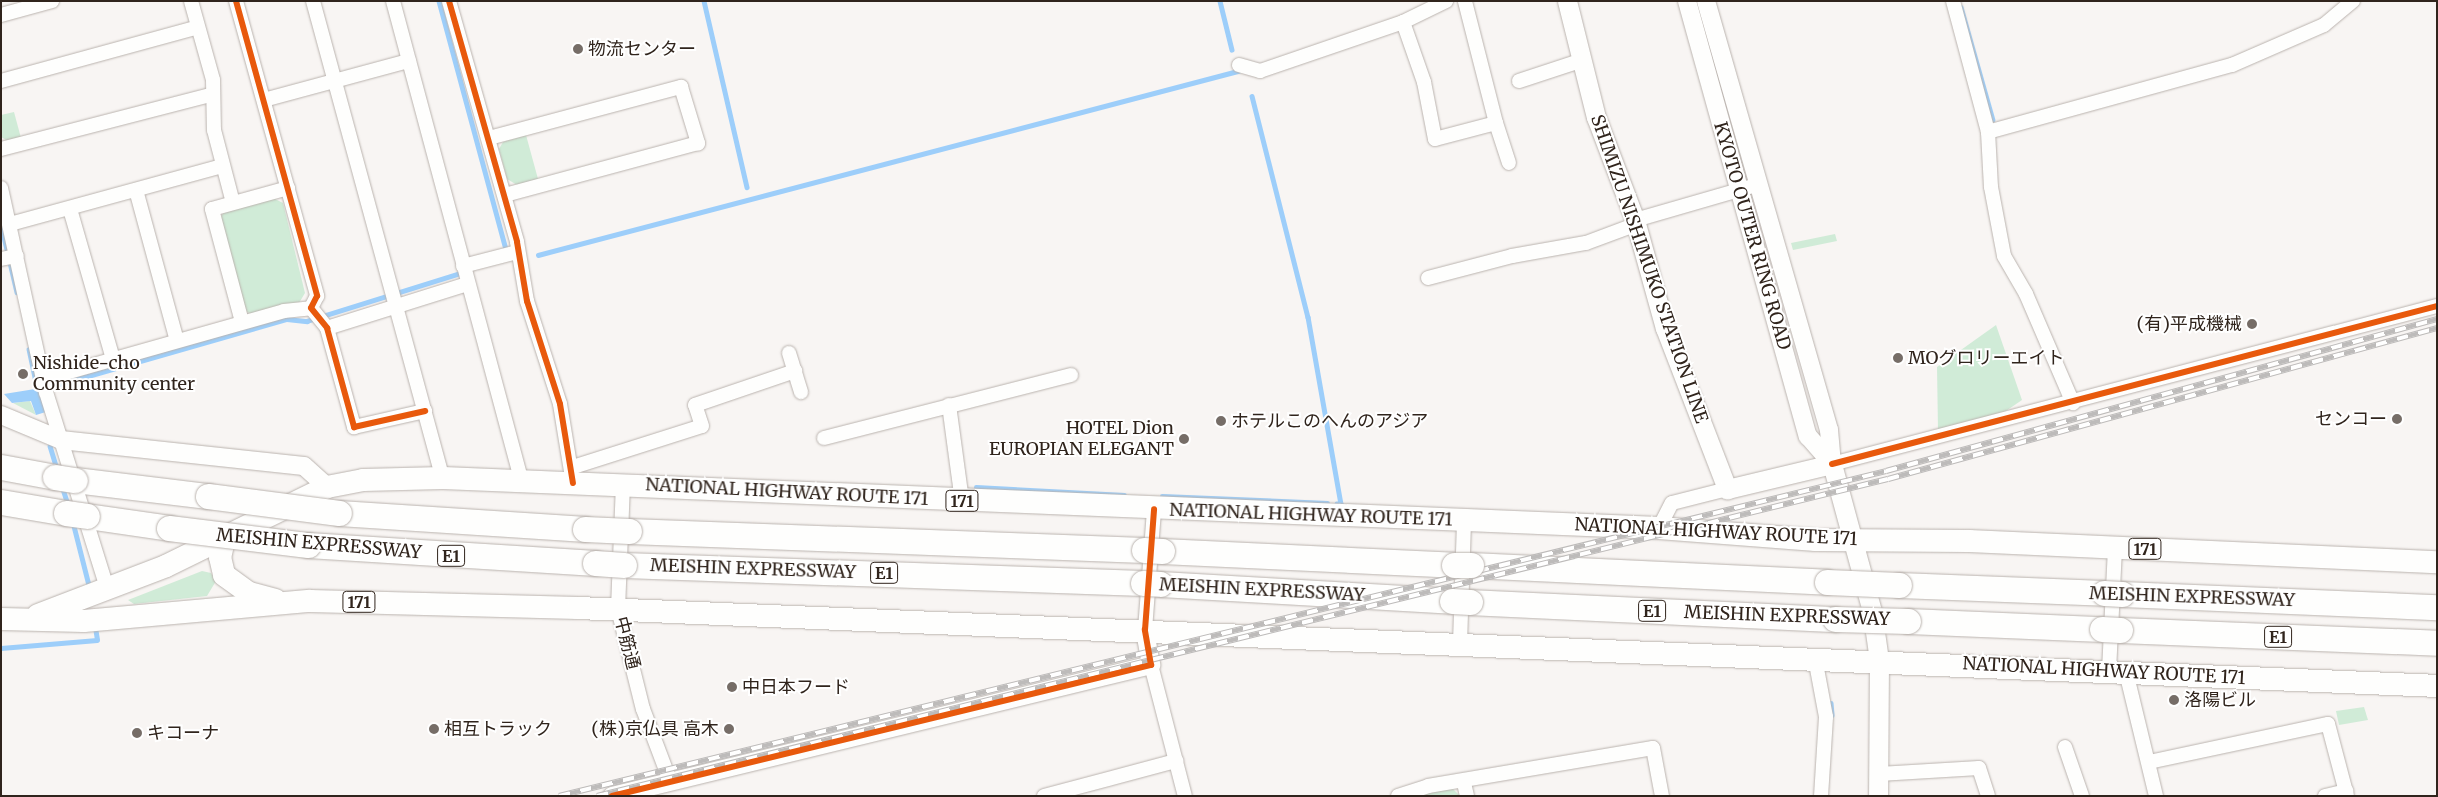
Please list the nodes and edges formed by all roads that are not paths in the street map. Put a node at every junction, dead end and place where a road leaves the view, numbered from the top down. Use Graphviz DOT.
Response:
graph roads {
  1 [pos="52,1"];
  2 [pos="191,1"];
  3 [pos="236,1"];
  4 [pos="313,1"];
  5 [pos="393,1"];
  6 [pos="449,1"];
  7 [pos="1446,1"];
  8 [pos="1465,1"];
  9 [pos="1567,1"];
  10 [pos="1687,1"];
  11 [pos="1706,1"];
  12 [pos="1953,1"];
  13 [pos="2353,1"];
  14 [pos="1,15"];
  15 [pos="1403,22"];
  16 [pos="198,27"];
  17 [pos="408,61"];
  18 [pos="1580,62"];
  19 [pos="1238,65"];
  20 [pos="335,80"];
  21 [pos="1,81"];
  22 [pos="1519,81"];
  23 [pos="213,94"];
  24 [pos="264,100"];
  25 [pos="1496,123"];
  26 [pos="1988,132"];
  27 [pos="489,138"];
  28 [pos="1,149"];
  29 [pos="1509,163"];
  30 [pos="222,166"];
  31 [pos="1748,187"];
  32 [pos="1,188"];
  33 [pos="288,188"];
  34 [pos="136,190"];
  35 [pos="505,195"];
  36 [pos="233,203"];
  37 [pos="70,209"];
  38 [pos="6,216"];
  39 [pos="1636,222"];
  40 [pos="511,253"];
  41 [pos="17,256"];
  42 [pos="1,259"];
  43 [pos="465,274"];
  44 [pos="1428,278"];
  45 [pos="394,299"];
  46 [pos="2437,306"];
  47 [pos="319,318"];
  48 [pos="242,322"];
  49 [pos="177,341"];
  50 [pos="789,353"];
  51 [pos="113,359"];
  52 [pos="794,371"];
  53 [pos="1071,375"];
  54 [pos="45,384"];
  55 [pos="801,392"];
  56 [pos="2073,403"];
  57 [pos="949,405"];
  58 [pos="425,411"];
  59 [pos="1,415"];
  60 [pos="824,438"];
  61 [pos="61,440"];
  62 [pos="1832,464"];
  63 [pos="1,467"];
  64 [pos="573,475"];
  65 [pos="442,478"];
  66 [pos="522,481"];
  67 [pos="623,484"];
  68 [pos="326,487"];
  69 [pos="1727,489"];
  70 [pos="962,501"];
  71 [pos="1,502"];
  72 [pos="1154,509"];
  73 [pos="1464,520"];
  74 [pos="1659,528"];
  75 [pos="225,536"];
  76 [pos="1852,540"];
  77 [pos="2115,547"];
  78 [pos="2437,562"];
  79 [pos="95,594"];
  80 [pos="286,602"];
  81 [pos="2437,607"];
  82 [pos="618,609"];
  83 [pos="34,617"];
  84 [pos="1,619"];
  85 [pos="1145,630"];
  86 [pos="1460,643"];
  87 [pos="2437,644"];
  88 [pos="1815,658"];
  89 [pos="1879,660"];
  90 [pos="1151,665"];
  91 [pos="2118,671"];
  92 [pos="2437,686"];
  93 [pos="2065,747"];
  94 [pos="1176,761"];
  95 [pos="2149,762"];
  96 [pos="1879,774"];
  97 [pos="672,788"];
  98 [pos="1465,789"];
  99 [pos="2347,794"];
  100 [pos="612,796"];
  101 [pos="1044,796"];
  102 [pos="1185,796"];
  103 [pos="1398,796"];
  104 [pos="1662,796"];
  105 [pos="1820,796"];
  106 [pos="1878,796"];
  107 [pos="1988,796"];
  108 [pos="2082,796"];
  109 [pos="2156,796"];
  110 [pos="2325,796"];
  1 -- 14 [label="street"];
  2 -- 16 [label="street"];
  3 -- 24 [label="street"];
  4 -- 20 [label="street"];
  5 -- 17 [label="street"];
  6 -- 27 [label="street"];
  7 -- 15 [label="street"];
  8 -- 25 [label="street"];
  9 -- 18 [label="main road, SHIMIZU NISHIMUKO STATION LINE"];
  10 -- 31 [label="street, KYOTO OUTER RING ROAD"];
  11 -- 31 [label="street, KYOTO OUTER RING ROAD"];
  12 -- 26 [label="street"];
  13 -- 26 [label="street"];
  15 -- 19 [label="street"];
  15 -- 25 [label="street"];
  16 -- 21 [label="street"];
  16 -- 23 [label="street"];
  17 -- 20 [label="street"];
  17 -- 43 [label="street"];
  18 -- 22 [label="street"];
  18 -- 39 [label="main road, SHIMIZU NISHIMUKO STATION LINE"];
  20 -- 24 [label="street"];
  20 -- 45 [label="street"];
  23 -- 28 [label="street"];
  23 -- 30 [label="street"];
  24 -- 33 [label="street"];
  25 -- 29 [label="street"];
  26 -- 56 [label="street"];
  27 -- 35 [label="street"];
  27 -- 35 [label="street"];
  30 -- 34 [label="street"];
  30 -- 36 [label="street"];
  31 -- 39 [label="street"];
  31 -- 62 [label="street, KYOTO OUTER RING ROAD"];
  32 -- 38 [label="street"];
  33 -- 36 [label="street"];
  33 -- 47 [label="street"];
  34 -- 37 [label="street"];
  34 -- 49 [label="street"];
  35 -- 40 [label="street"];
  36 -- 48 [label="street"];
  37 -- 38 [label="street"];
  37 -- 51 [label="street"];
  38 -- 41 [label="street"];
  39 -- 44 [label="street"];
  39 -- 69 [label="main road, SHIMIZU NISHIMUKO STATION LINE"];
  40 -- 43 [label="street"];
  40 -- 64 [label="street"];
  41 -- 42 [label="street"];
  41 -- 54 [label="street"];
  43 -- 45 [label="street"];
  43 -- 66 [label="street"];
  45 -- 47 [label="street"];
  45 -- 58 [label="street"];
  46 -- 56 [label="street"];
  47 -- 48 [label="street"];
  47 -- 58 [label="street"];
  48 -- 49 [label="street"];
  49 -- 51 [label="street"];
  50 -- 52 [label="street"];
  51 -- 54 [label="street"];
  52 -- 55 [label="street"];
  52 -- 64 [label="street"];
  53 -- 57 [label="street"];
  54 -- 61 [label="street"];
  56 -- 62 [label="street"];
  57 -- 60 [label="street"];
  57 -- 70 [label="street"];
  58 -- 65 [label="street"];
  59 -- 61 [label="street"];
  61 -- 68 [label="street"];
  61 -- 79 [label="street"];
  62 -- 69 [label="main road"];
  62 -- 76 [label="main road, KYOTO OUTER RING ROAD"];
  63 -- 81 [label="highway, MEISHIN EXPRESSWAY / E1, bridge"];
  64 -- 66 [label="highway, NATIONAL HIGHWAY ROUTE 171 / 171"];
  64 -- 67 [label="highway, NATIONAL HIGHWAY ROUTE 171 / 171"];
  65 -- 66 [label="highway, NATIONAL HIGHWAY ROUTE 171 / 171"];
  65 -- 68 [label="highway, NATIONAL HIGHWAY ROUTE 171 / 171"];
  67 -- 70 [label="highway, NATIONAL HIGHWAY ROUTE 171 / 171"];
  67 -- 82 [label="street, 中筋通"];
  68 -- 75 [label="highway, NATIONAL HIGHWAY ROUTE 171 / 171"];
  69 -- 74 [label="street"];
  70 -- 72 [label="highway, NATIONAL HIGHWAY ROUTE 171 / 171"];
  71 -- 87 [label="highway, MEISHIN EXPRESSWAY / E1, bridge"];
  72 -- 73 [label="highway, NATIONAL HIGHWAY ROUTE 171 / 171"];
  72 -- 85 [label="street"];
  73 -- 74 [label="highway, NATIONAL HIGHWAY ROUTE 171 / 171"];
  73 -- 86 [label="street"];
  74 -- 76 [label="highway, NATIONAL HIGHWAY ROUTE 171 / 171"];
  75 -- 79 [label="highway, NATIONAL HIGHWAY ROUTE 171 / 171"];
  75 -- 80 [label="highway"];
  76 -- 77 [label="highway, NATIONAL HIGHWAY ROUTE 171 / 171"];
  76 -- 89 [label="main road, KYOTO OUTER RING ROAD"];
  77 -- 78 [label="highway, NATIONAL HIGHWAY ROUTE 171 / 171"];
  77 -- 91 [label="street"];
  79 -- 83 [label="highway, NATIONAL HIGHWAY ROUTE 171 / 171"];
  80 -- 82 [label="highway, NATIONAL HIGHWAY ROUTE 171 / 171"];
  80 -- 83 [label="highway, NATIONAL HIGHWAY ROUTE 171 / 171"];
  82 -- 85 [label="highway, NATIONAL HIGHWAY ROUTE 171 / 171"];
  82 -- 97 [label="street, 中筋通"];
  83 -- 84 [label="highway, NATIONAL HIGHWAY ROUTE 171 / 171"];
  85 -- 86 [label="highway, NATIONAL HIGHWAY ROUTE 171 / 171"];
  85 -- 90 [label="street"];
  86 -- 88 [label="highway, NATIONAL HIGHWAY ROUTE 171 / 171"];
  88 -- 89 [label="highway, NATIONAL HIGHWAY ROUTE 171 / 171"];
  88 -- 105 [label="street"];
  89 -- 91 [label="highway, NATIONAL HIGHWAY ROUTE 171 / 171"];
  89 -- 96 [label="main road, KYOTO OUTER RING ROAD"];
  90 -- 94 [label="street"];
  90 -- 97 [label="street"];
  91 -- 92 [label="highway, NATIONAL HIGHWAY ROUTE 171 / 171"];
  91 -- 95 [label="street"];
  93 -- 108 [label="street"];
  94 -- 101 [label="street"];
  94 -- 102 [label="street"];
  95 -- 99 [label="street"];
  95 -- 109 [label="street"];
  96 -- 106 [label="main road, KYOTO OUTER RING ROAD"];
  96 -- 107 [label="street"];
  97 -- 100 [label="street"];
  98 -- 103 [label="street"];
  98 -- 104 [label="street"];
  99 -- 110 [label="street"];
}
